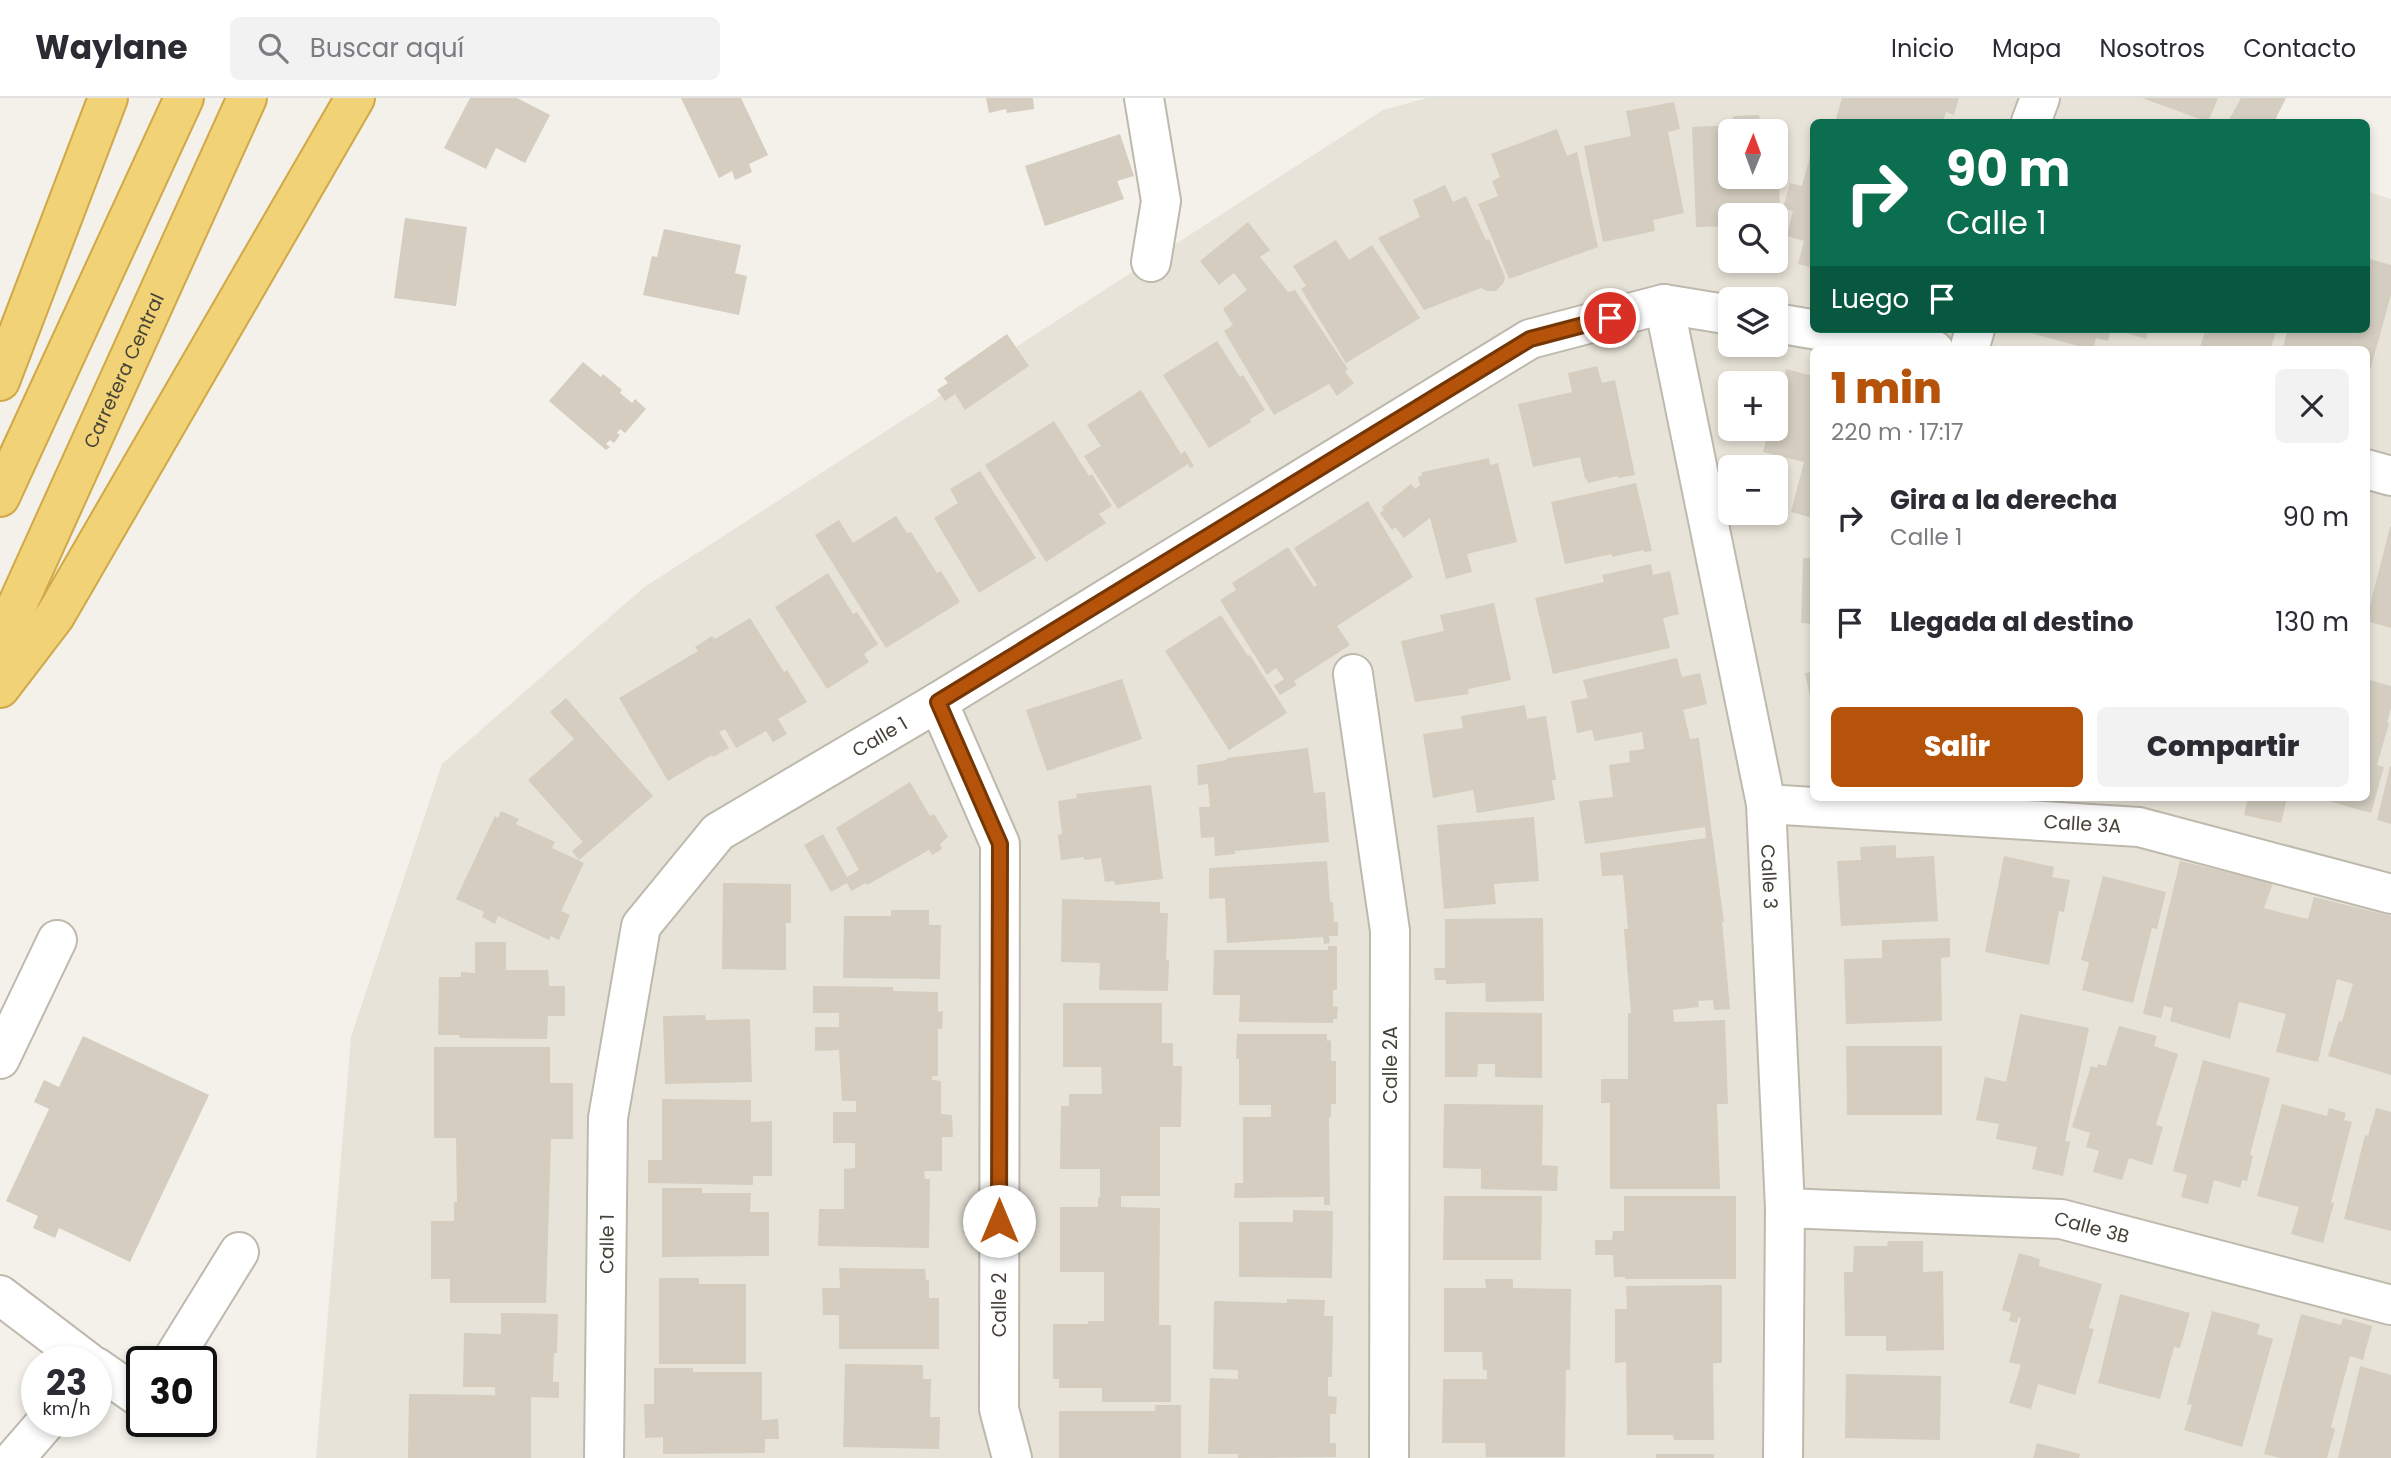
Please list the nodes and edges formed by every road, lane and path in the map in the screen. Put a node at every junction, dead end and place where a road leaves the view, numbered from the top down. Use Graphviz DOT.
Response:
graph roads {
  1 [pos="108,98"];
  2 [pos="184,98"];
  3 [pos="247,98"];
  4 [pos="355,98"];
  5 [pos="1144,98"];
  6 [pos="2040,98"];
  7 [pos="2032,119"];
  8 [pos="1151,262"];
  9 [pos="1664,304"];
  10 [pos="1718,313"];
  11 [pos="1788,325"];
  12 [pos="1810,329"];
  13 [pos="1835,333"];
  14 [pos="1911,346"];
  15 [pos="0,381"];
  16 [pos="2370,470"];
  17 [pos="2391,476"];
  18 [pos="0,497"];
  19 [pos="0,643"];
  20 [pos="1353,674"];
  21 [pos="0,688"];
  22 [pos="938,702"];
  23 [pos="1766,804"];
  24 [pos="2391,894"];
  25 [pos="57,940"];
  26 [pos="0,1059"];
  27 [pos="1785,1208"];
  28 [pos="239,1252"];
  29 [pos="0,1295"];
  30 [pos="2391,1304"];
  31 [pos="68,1346"];
  32 [pos="181,1346"];
  33 [pos="32,1437"];
  34 [pos="0,1445"];
  35 [pos="13,1458"];
  36 [pos="604,1458"];
  37 [pos="1012,1458"];
  38 [pos="1389,1458"];
  39 [pos="1783,1458"];
  1 -- 15 [label="highway"];
  2 -- 18 [label="highway"];
  3 -- 19 [label="highway, Carretera Central"];
  4 -- 21 [label="highway"];
  5 -- 8 [label="street"];
  6 -- 7 [label="street"];
  9 -- 10 [label="street, Calle 1"];
  9 -- 22 [label="street, Calle 1"];
  9 -- 23 [label="street, Calle 3"];
  11 -- 12 [label="street"];
  13 -- 14 [label="street"];
  16 -- 17 [label="street"];
  20 -- 38 [label="street, Calle 2A"];
  22 -- 36 [label="street, Calle 1"];
  22 -- 37 [label="street, Calle 2"];
  23 -- 24 [label="street, Calle 3A"];
  23 -- 27 [label="street, Calle 3"];
  25 -- 26 [label="street"];
  27 -- 30 [label="street, Calle 3B"];
  27 -- 39 [label="street, Calle 3"];
  28 -- 32 [label="street"];
  29 -- 31 [label="street"];
  33 -- 35 [label="street"];
  34 -- 35 [label="street"];
}
